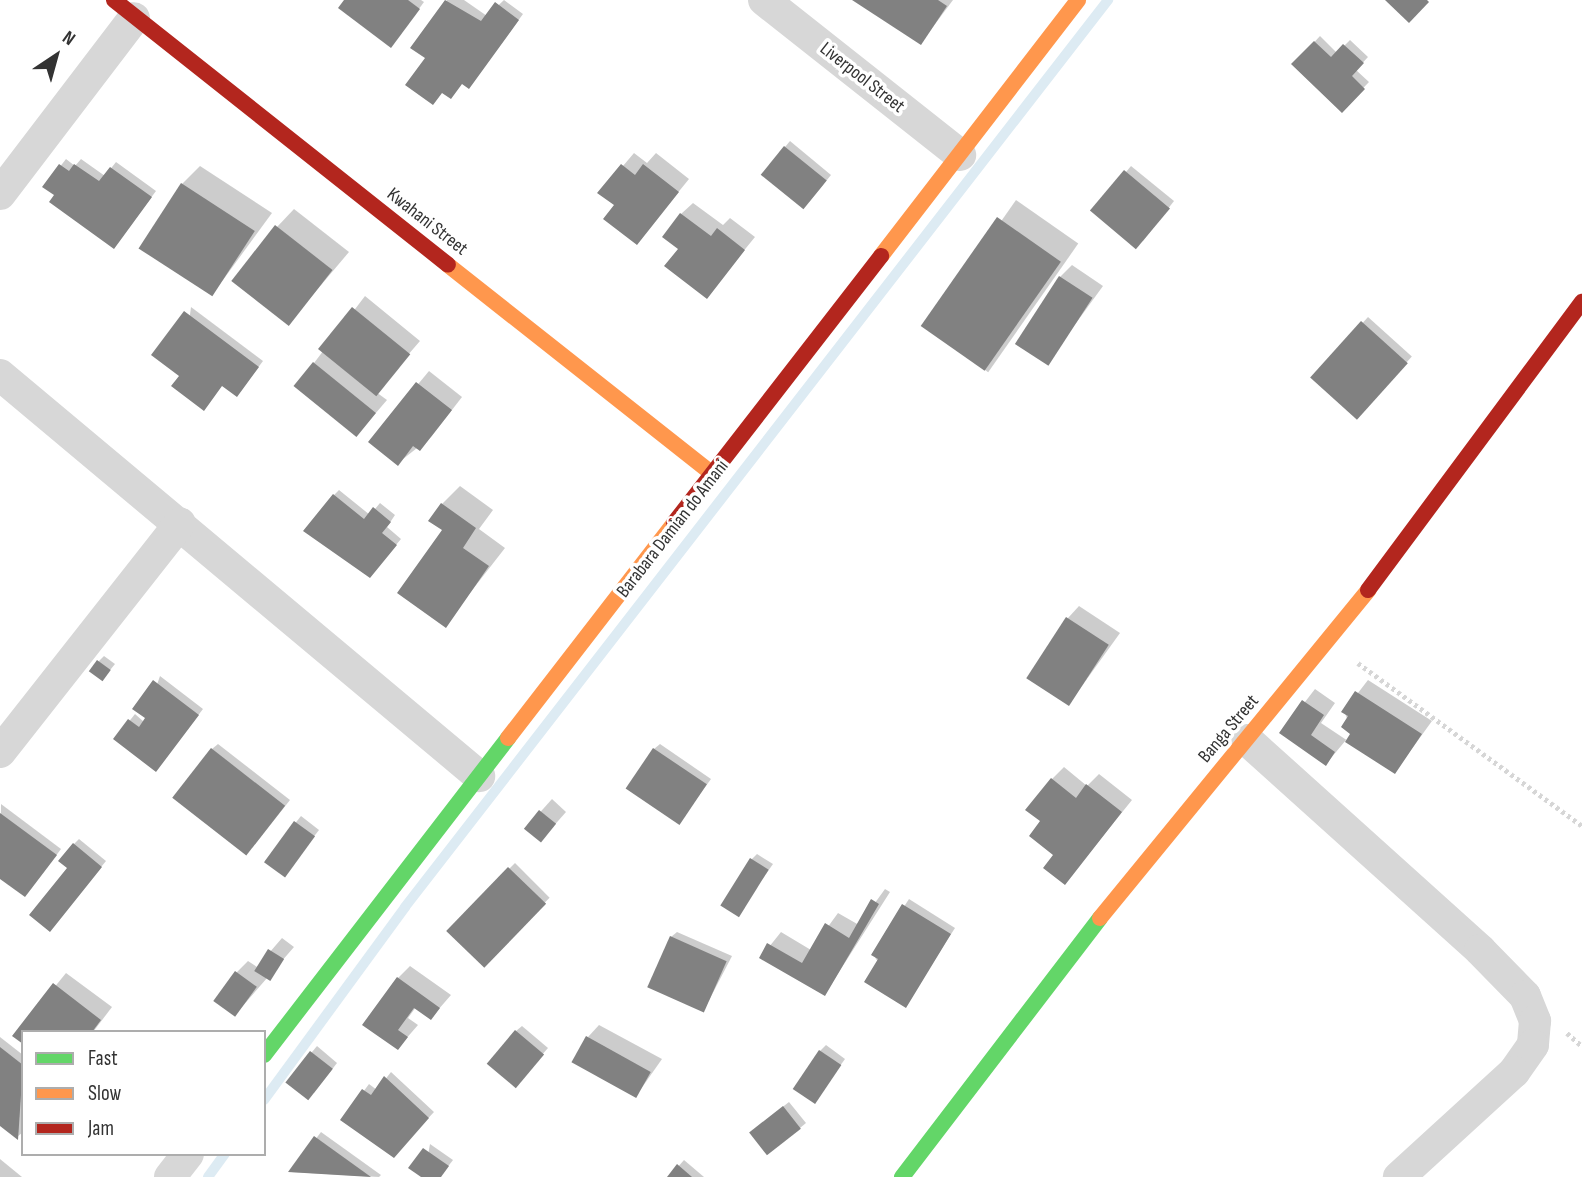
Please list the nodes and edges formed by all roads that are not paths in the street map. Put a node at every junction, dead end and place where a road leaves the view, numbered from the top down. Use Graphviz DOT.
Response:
graph roads {
  1 [pos="764,0"];
  2 [pos="1078,0"];
  3 [pos="124,9"];
  4 [pos="960,155"];
  5 [pos="0,194"];
  6 [pos="1582,302"];
  7 [pos="0,376"];
  8 [pos="715,476"];
  9 [pos="180,523"];
  10 [pos="1247,740"];
  11 [pos="0,752"];
  12 [pos="479,776"];
  13 [pos="266,1052"];
  14 [pos="186,1156"];
  15 [pos="170,1177"];
  16 [pos="902,1177"];
  17 [pos="1399,1177"];
  1 -- 4 [label="street, Liverpool Street"];
  2 -- 4 [label="street, Barabara Damian do Amani"];
  3 -- 5 [label="street"];
  3 -- 8 [label="street, Kwahani Street"];
  4 -- 8 [label="street, Barabara Damian do Amani"];
  6 -- 10 [label="street, Banga Street"];
  7 -- 9 [label="street"];
  8 -- 12 [label="street, Barabara Damian do Amani"];
  9 -- 11 [label="street"];
  9 -- 12 [label="street"];
  10 -- 16 [label="street, Banga Street"];
  10 -- 17 [label="street"];
  12 -- 13 [label="street, Barabara Damian do Amani"];
  14 -- 15 [label="street"];
}
